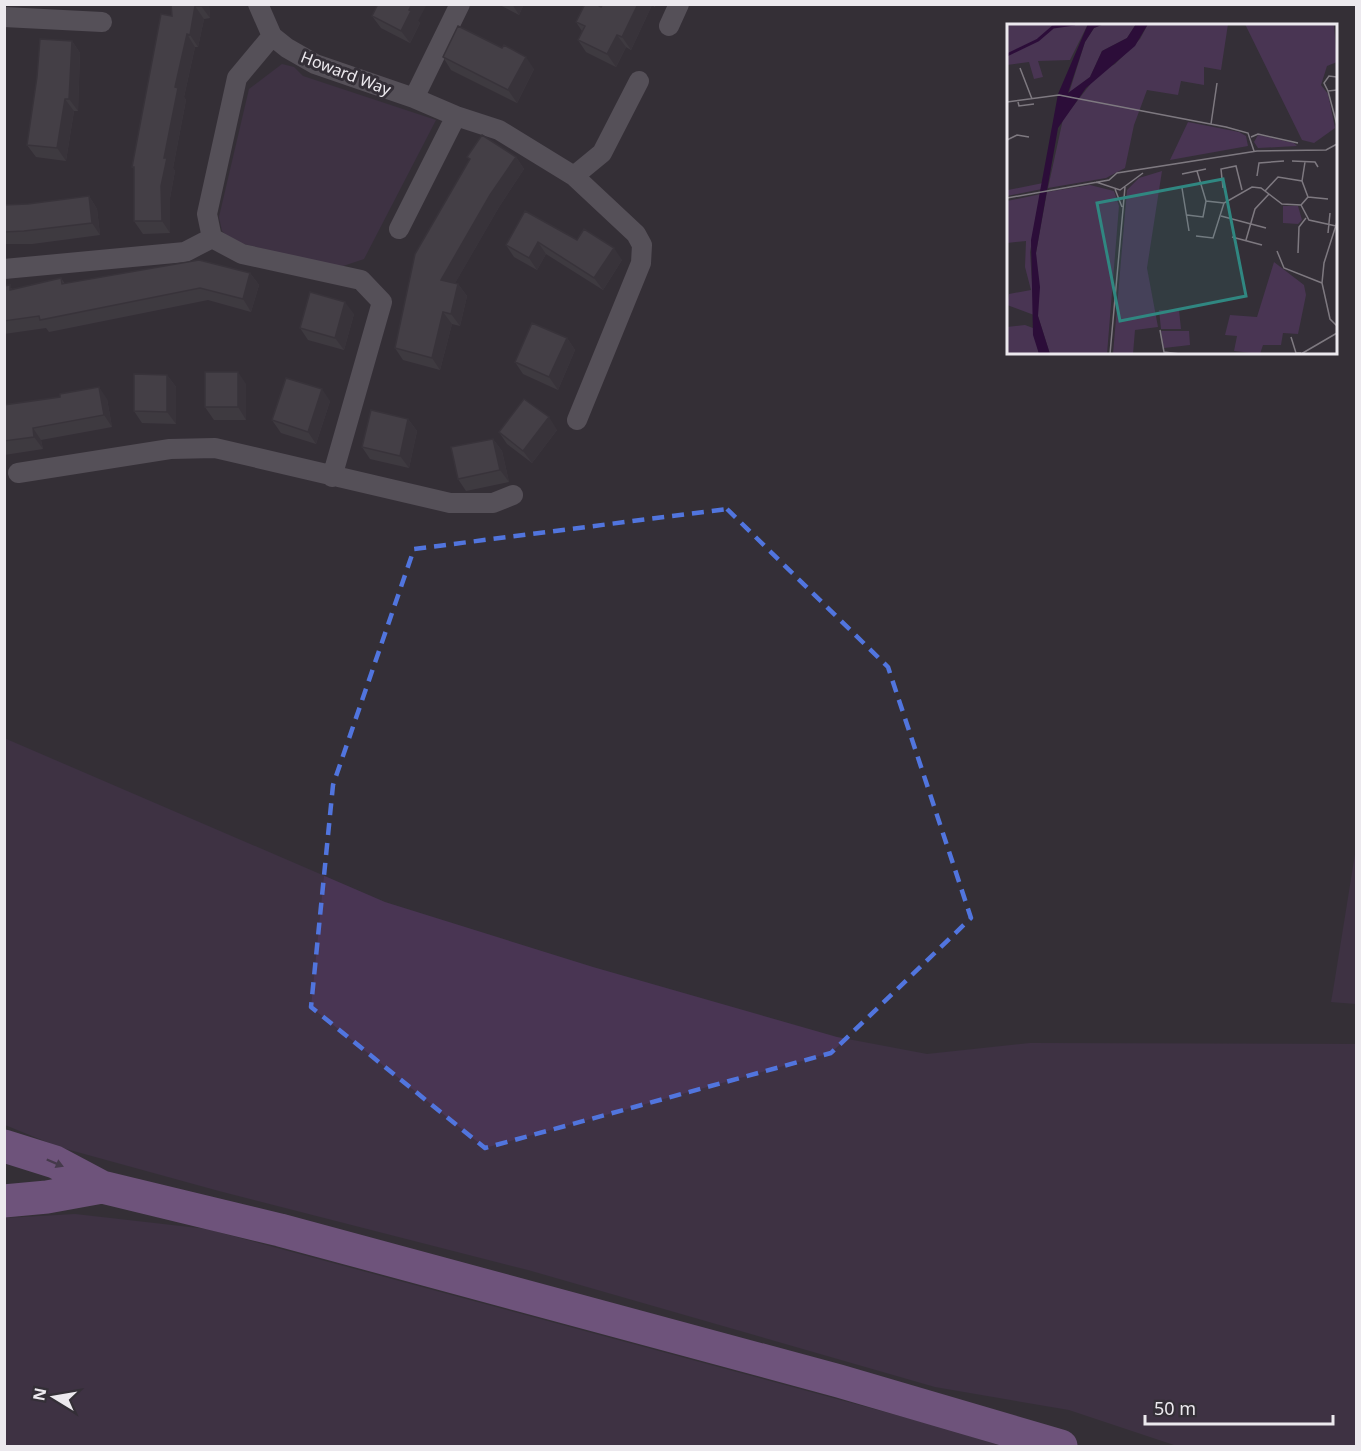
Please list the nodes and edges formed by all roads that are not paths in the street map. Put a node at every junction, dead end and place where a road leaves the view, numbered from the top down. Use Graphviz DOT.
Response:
graph roads {
  1 [pos="258,4"];
  2 [pos="460,4"];
  3 [pos="679,4"];
  4 [pos="4,16"];
  5 [pos="102,22"];
  6 [pos="669,26"];
  7 [pos="272,36"];
  8 [pos="639,81"];
  9 [pos="414,98"];
  10 [pos="456,116"];
  11 [pos="574,176"];
  12 [pos="399,229"];
  13 [pos="212,238"];
  14 [pos="4,269"];
  15 [pos="577,420"];
  16 [pos="18,473"];
  17 [pos="332,477"];
  18 [pos="513,495"];
  19 [pos="4,1146"];
  20 [pos="102,1188"];
  21 [pos="4,1201"];
  22 [pos="1061,1446"];
  1 -- 7 [label="street"];
  2 -- 9 [label="street"];
  3 -- 6 [label="street"];
  4 -- 5 [label="street"];
  7 -- 9 [label="street, Howard Way"];
  7 -- 13 [label="street"];
  8 -- 11 [label="street"];
  9 -- 10 [label="street, Howard Way"];
  10 -- 11 [label="street, Howard Way"];
  10 -- 12 [label="street"];
  11 -- 15 [label="street, Howard Way"];
  13 -- 14 [label="street"];
  13 -- 17 [label="street"];
  16 -- 17 [label="street"];
  17 -- 18 [label="street"];
  19 -- 20 [label="highway, one-way"];
  20 -- 21 [label="highway"];
  20 -- 22 [label="highway"];
}
